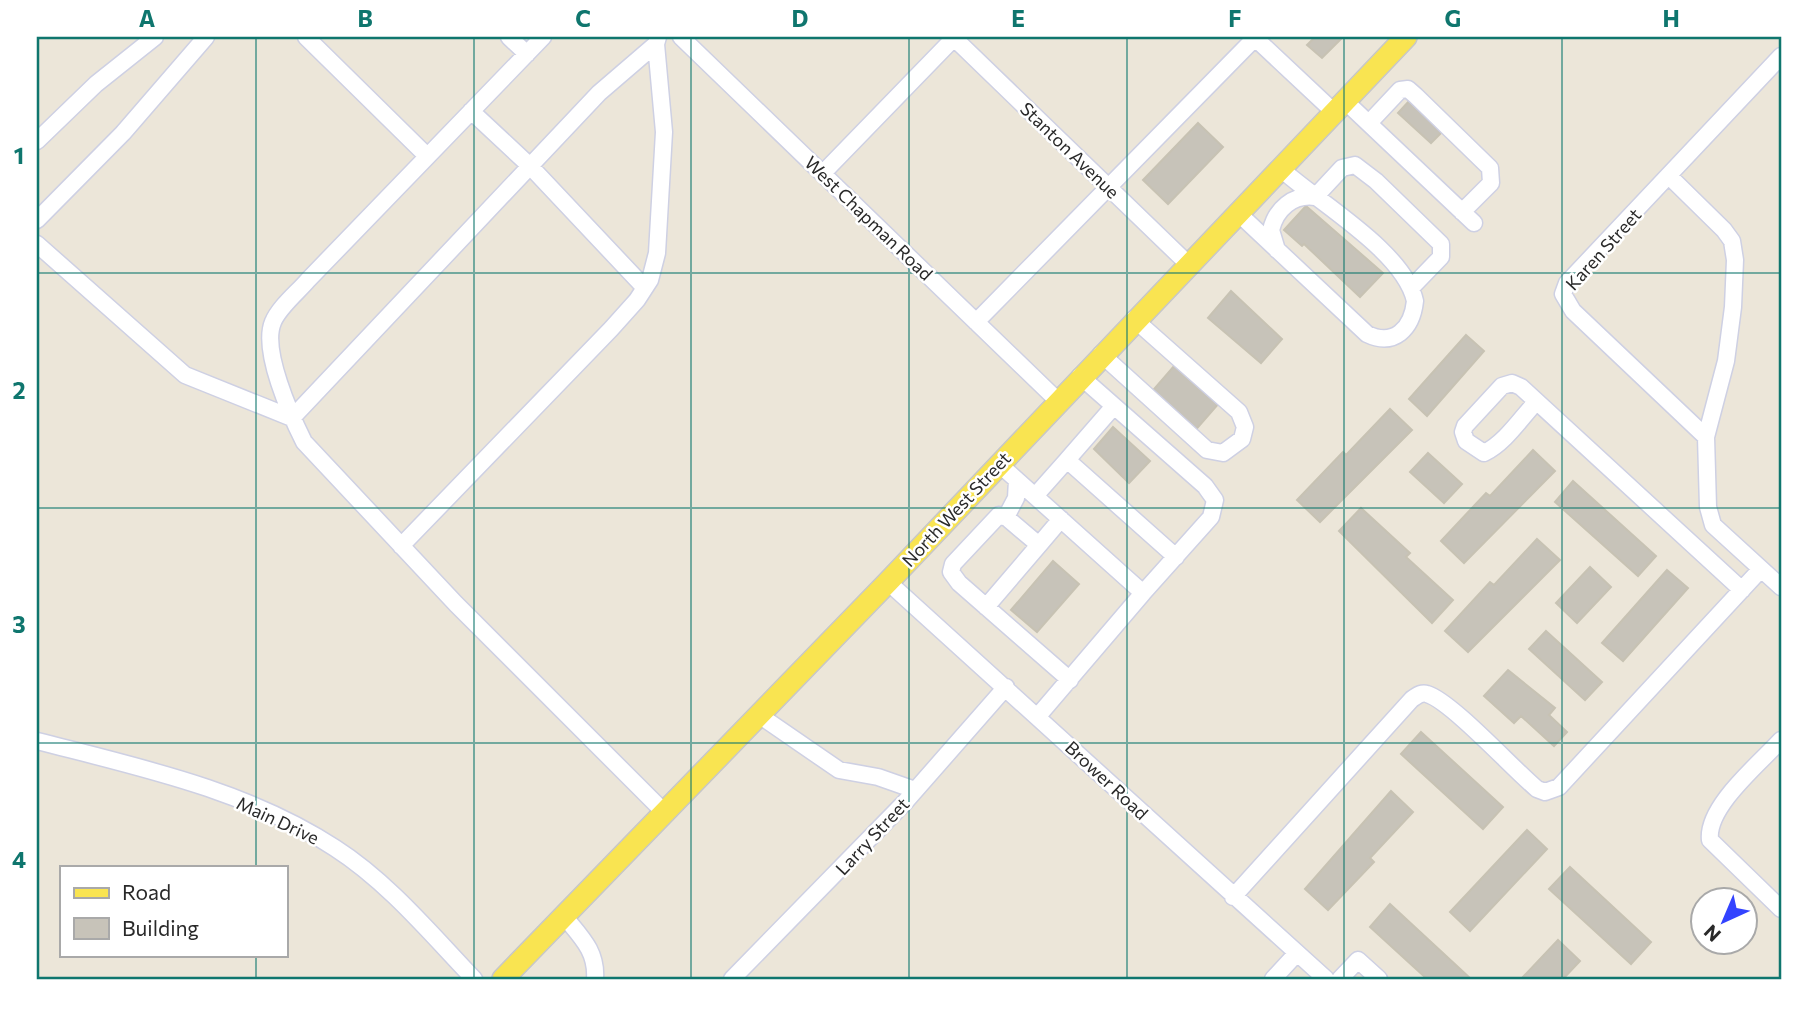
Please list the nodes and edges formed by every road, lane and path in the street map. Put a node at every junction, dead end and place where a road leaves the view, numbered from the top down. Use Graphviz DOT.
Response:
graph roads {
  1 [pos="155,37"];
  2 [pos="206,37"];
  3 [pos="306,37"];
  4 [pos="509,37"];
  5 [pos="543,37"];
  6 [pos="681,37"];
  7 [pos="954,37"];
  8 [pos="1255,37"];
  9 [pos="1406,37"];
  10 [pos="657,40"];
  11 [pos="527,54"];
  12 [pos="1781,55"];
  13 [pos="1339,106"];
  14 [pos="471,111"];
  15 [pos="1369,123"];
  16 [pos="37,141"];
  17 [pos="427,156"];
  18 [pos="530,166"];
  19 [pos="1280,169"];
  20 [pos="823,173"];
  21 [pos="1670,177"];
  22 [pos="1107,186"];
  23 [pos="1315,197"];
  24 [pos="1237,212"];
  25 [pos="37,220"];
  26 [pos="37,244"];
  27 [pos="1279,253"];
  28 [pos="1187,263"];
  29 [pos="645,288"];
  30 [pos="1411,288"];
  31 [pos="1134,319"];
  32 [pos="976,322"];
  33 [pos="1101,355"];
  34 [pos="1080,376"];
  35 [pos="1057,400"];
  36 [pos="1536,402"];
  37 [pos="1114,406"];
  38 [pos="292,418"];
  39 [pos="1706,437"];
  40 [pos="1067,460"];
  41 [pos="998,463"];
  42 [pos="1017,480"];
  43 [pos="1035,496"];
  44 [pos="1006,517"];
  45 [pos="1061,519"];
  46 [pos="1039,545"];
  47 [pos="401,546"];
  48 [pos="1176,557"];
  49 [pos="1761,569"];
  50 [pos="888,582"];
  51 [pos="1781,587"];
  52 [pos="1742,590"];
  53 [pos="1143,593"];
  54 [pos="986,607"];
  55 [pos="1070,680"];
  56 [pos="1006,687"];
  57 [pos="759,715"];
  58 [pos="1038,716"];
  59 [pos="1781,740"];
  60 [pos="37,741"];
  61 [pos="915,790"];
  62 [pos="665,813"];
  63 [pos="1233,897"];
  64 [pos="1781,909"];
  65 [pos="564,916"];
  66 [pos="1297,953"];
  67 [pos="474,979"];
  68 [pos="503,979"];
  69 [pos="595,979"];
  70 [pos="732,979"];
  71 [pos="1273,979"];
  72 [pos="1326,979"];
  73 [pos="1340,979"];
  74 [pos="1379,979"];
  1 -- 16 [label="street"];
  2 -- 25 [label="street"];
  3 -- 17 [label="street"];
  4 -- 11 [label="street"];
  5 -- 11 [label="street"];
  6 -- 20 [label="street, West Chapman Road"];
  7 -- 20 [label="street"];
  7 -- 22 [label="street, Stanton Avenue"];
  8 -- 13 [label="street"];
  8 -- 22 [label="street"];
  9 -- 13 [label="main road, North West Street"];
  10 -- 18 [label="street"];
  10 -- 29 [label="street"];
  11 -- 14 [label="street"];
  12 -- 21 [label="street, Karen Street"];
  13 -- 15 [label="street"];
  13 -- 19 [label="main road, North West Street"];
  14 -- 17 [label="street"];
  14 -- 18 [label="street"];
  15 -- 15 [label="street"];
  17 -- 38 [label="street"];
  18 -- 29 [label="street"];
  18 -- 38 [label="street"];
  19 -- 23 [label="street"];
  19 -- 24 [label="main road, North West Street"];
  20 -- 32 [label="street, West Chapman Road"];
  21 -- 39 [label="street"];
  21 -- 39 [label="street, Karen Street"];
  22 -- 28 [label="street, Stanton Avenue"];
  22 -- 32 [label="street"];
  23 -- 27 [label="street"];
  23 -- 30 [label="street"];
  23 -- 30 [label="street"];
  24 -- 27 [label="street"];
  24 -- 28 [label="main road, North West Street"];
  26 -- 38 [label="street"];
  27 -- 30 [label="street"];
  28 -- 31 [label="main road, North West Street"];
  29 -- 47 [label="street"];
  31 -- 33 [label="main road, North West Street"];
  31 -- 33 [label="street"];
  32 -- 35 [label="street, West Chapman Road"];
  33 -- 34 [label="main road, North West Street"];
  34 -- 35 [label="main road, North West Street"];
  34 -- 37 [label="street"];
  35 -- 41 [label="main road, North West Street"];
  36 -- 52 [label="street"];
  37 -- 40 [label="street"];
  37 -- 48 [label="street"];
  38 -- 47 [label="street"];
  39 -- 49 [label="street"];
  40 -- 43 [label="street"];
  40 -- 48 [label="street"];
  41 -- 42 [label="street"];
  41 -- 50 [label="main road, North West Street"];
  42 -- 43 [label="street"];
  42 -- 44 [label="street"];
  43 -- 45 [label="street"];
  44 -- 46 [label="street"];
  44 -- 54 [label="street"];
  45 -- 46 [label="street"];
  45 -- 53 [label="street"];
  46 -- 54 [label="street"];
  47 -- 62 [label="street"];
  48 -- 53 [label="street"];
  49 -- 51 [label="street"];
  49 -- 52 [label="street"];
  50 -- 56 [label="street, Brower Road"];
  50 -- 57 [label="main road, North West Street"];
  52 -- 63 [label="street"];
  53 -- 55 [label="street"];
  54 -- 55 [label="street"];
  55 -- 58 [label="street"];
  56 -- 58 [label="street, Brower Road"];
  56 -- 61 [label="street, Larry Street"];
  57 -- 61 [label="street"];
  57 -- 62 [label="main road, North West Street"];
  58 -- 63 [label="street, Brower Road"];
  59 -- 64 [label="street"];
  60 -- 67 [label="street, Main Drive"];
  61 -- 70 [label="street, Larry Street"];
  62 -- 65 [label="main road, North West Street"];
  63 -- 66 [label="street, Brower Road"];
  65 -- 68 [label="main road, North West Street"];
  65 -- 69 [label="street"];
  66 -- 71 [label="street"];
  66 -- 72 [label="street, Brower Road"];
  73 -- 74 [label="street"];
}
